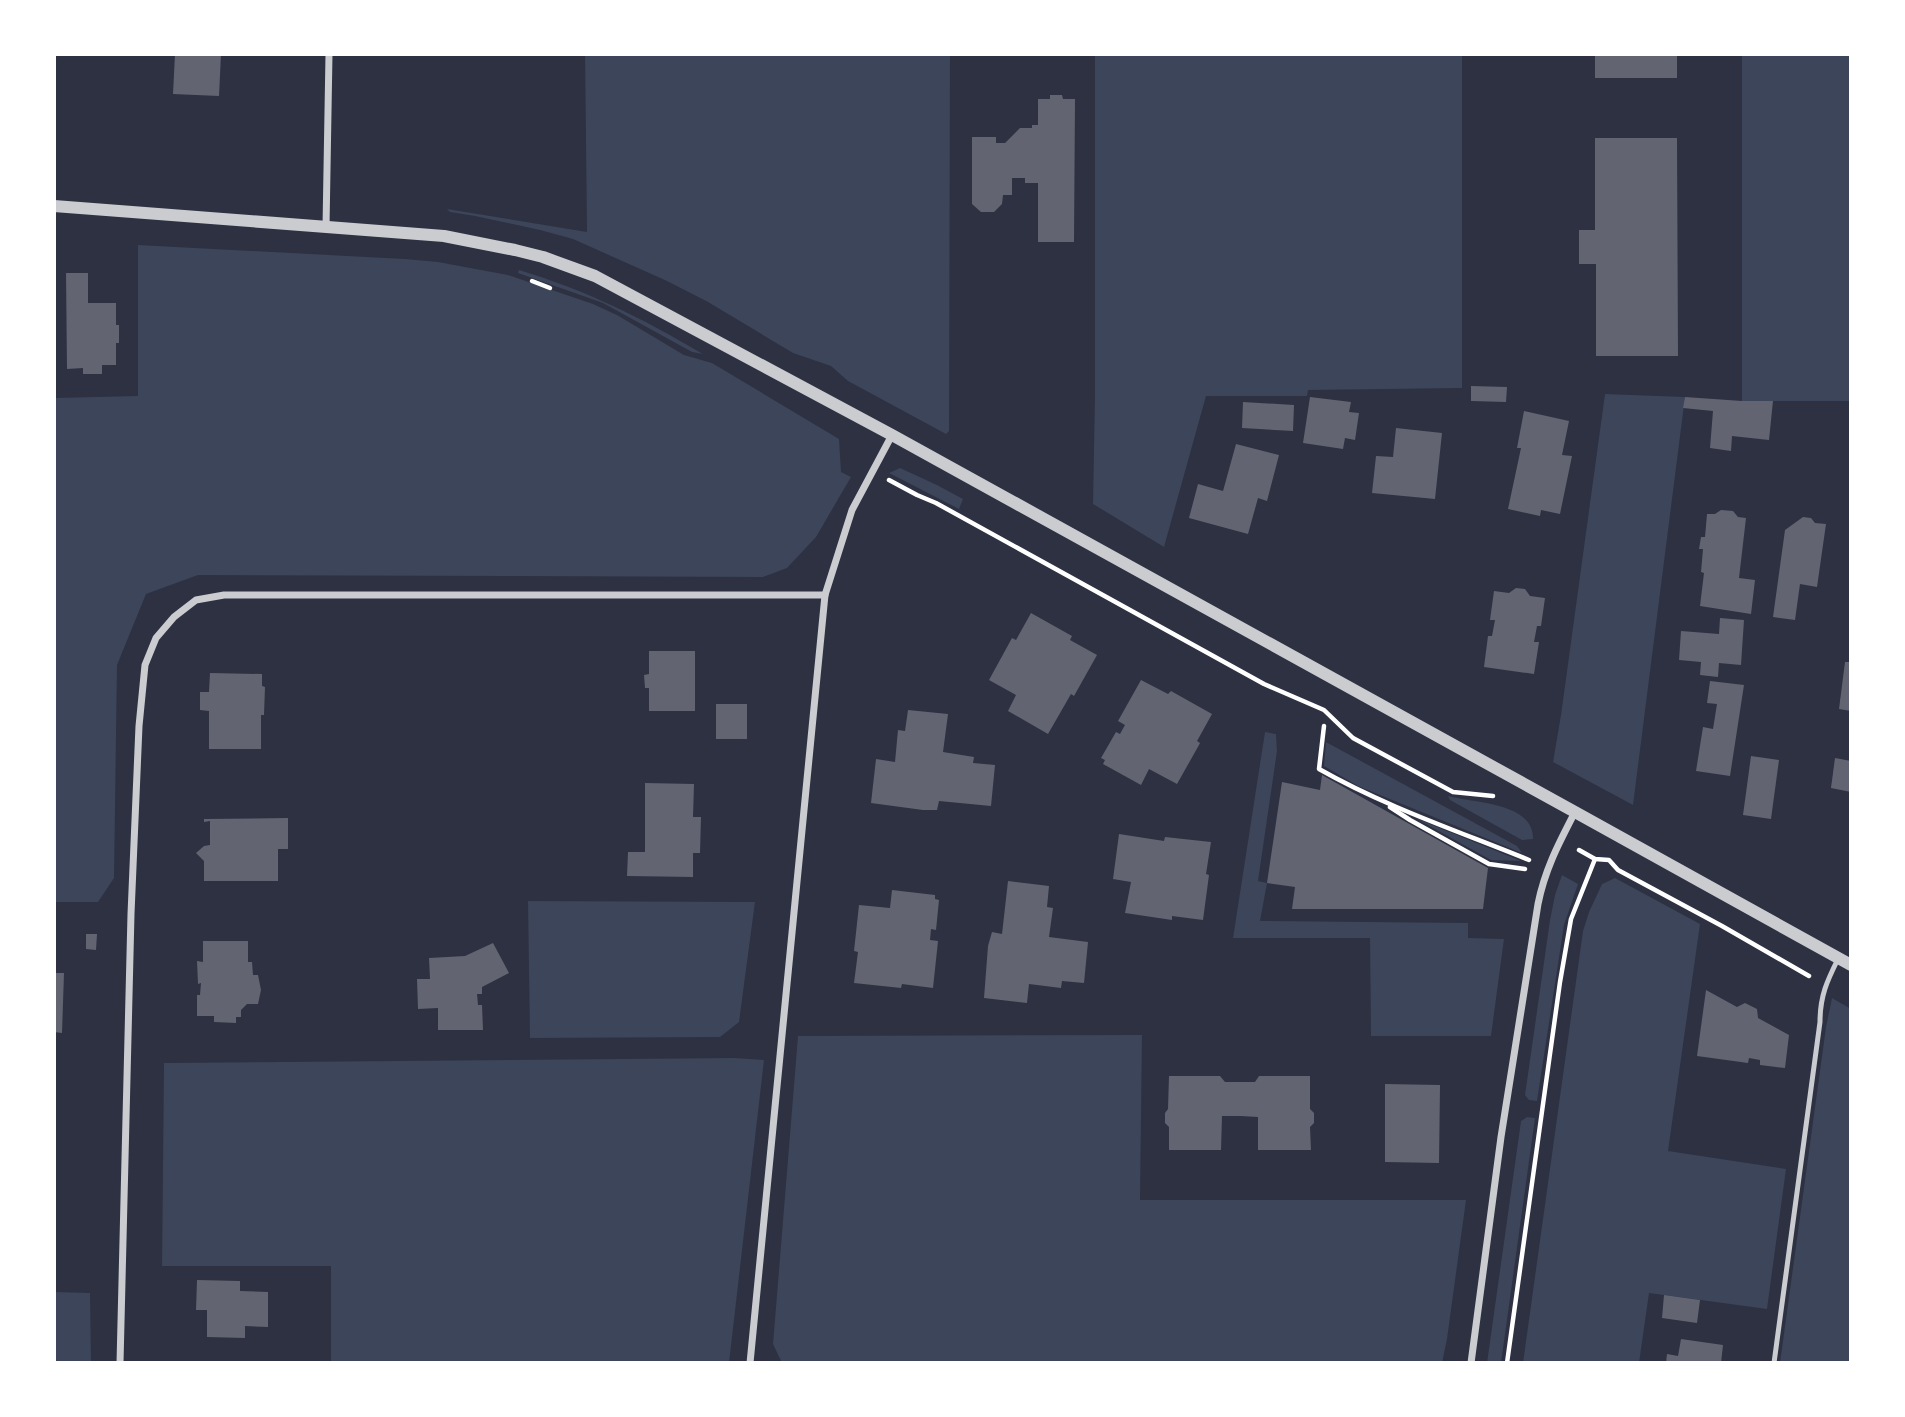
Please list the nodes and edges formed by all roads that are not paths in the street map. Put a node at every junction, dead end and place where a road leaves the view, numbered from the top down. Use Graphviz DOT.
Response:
graph roads {
  1 [pos="329,54"];
  2 [pos="54,206"];
  3 [pos="326,227"];
  4 [pos="892,435"];
  5 [pos="825,595"];
  6 [pos="1576,812"];
  7 [pos="1838,958"];
  8 [pos="1851,965"];
  9 [pos="120,1363"];
  10 [pos="750,1363"];
  11 [pos="1471,1363"];
  12 [pos="1773,1363"];
  1 -- 3 [label="street"];
  2 -- 3 [label="street"];
  3 -- 4 [label="street"];
  4 -- 5 [label="street"];
  4 -- 6 [label="street"];
  5 -- 9 [label="street"];
  5 -- 10 [label="street"];
  6 -- 7 [label="street"];
  6 -- 11 [label="street"];
  7 -- 8 [label="street"];
  7 -- 12 [label="lane"];
}
